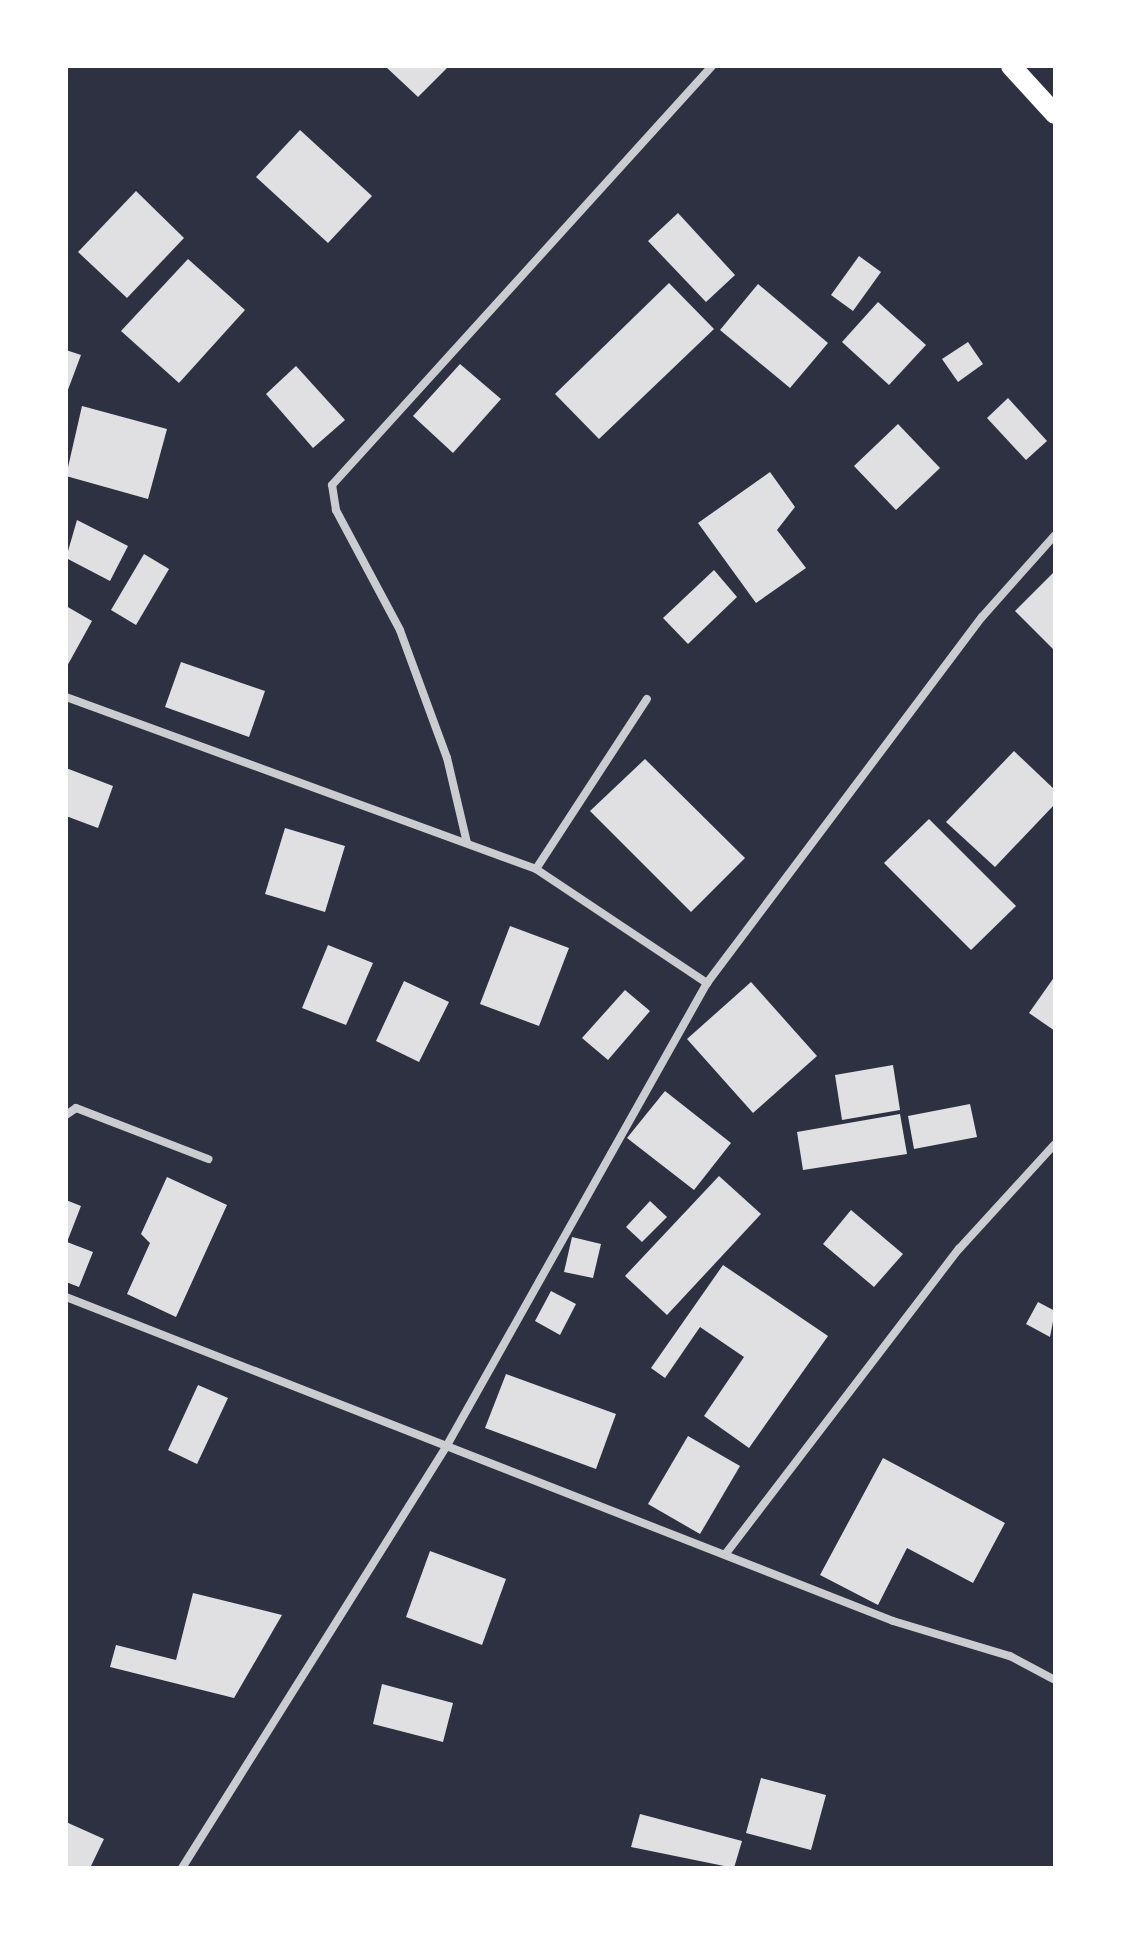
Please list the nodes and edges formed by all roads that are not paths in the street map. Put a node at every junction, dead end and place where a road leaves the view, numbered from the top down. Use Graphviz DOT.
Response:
graph roads {
  1 [pos="712,66"];
  2 [pos="1011,66"];
  3 [pos="1055,114"];
  4 [pos="1055,535"];
  5 [pos="66,697"];
  6 [pos="647,699"];
  7 [pos="467,843"];
  8 [pos="536,869"];
  9 [pos="707,983"];
  10 [pos="66,1115"];
  11 [pos="1055,1144"];
  12 [pos="208,1159"];
  13 [pos="66,1297"];
  14 [pos="446,1447"];
  15 [pos="727,1552"];
  16 [pos="1055,1680"];
  17 [pos="182,1868"];
  1 -- 7 [label="street"];
  2 -- 3 [label="main road"];
  4 -- 9 [label="street"];
  5 -- 7 [label="street"];
  6 -- 8 [label="street"];
  7 -- 8 [label="street"];
  8 -- 9 [label="street"];
  9 -- 14 [label="street"];
  10 -- 12 [label="street"];
  11 -- 15 [label="street"];
  13 -- 14 [label="street"];
  14 -- 15 [label="street"];
  14 -- 17 [label="street"];
  15 -- 16 [label="street"];
}
